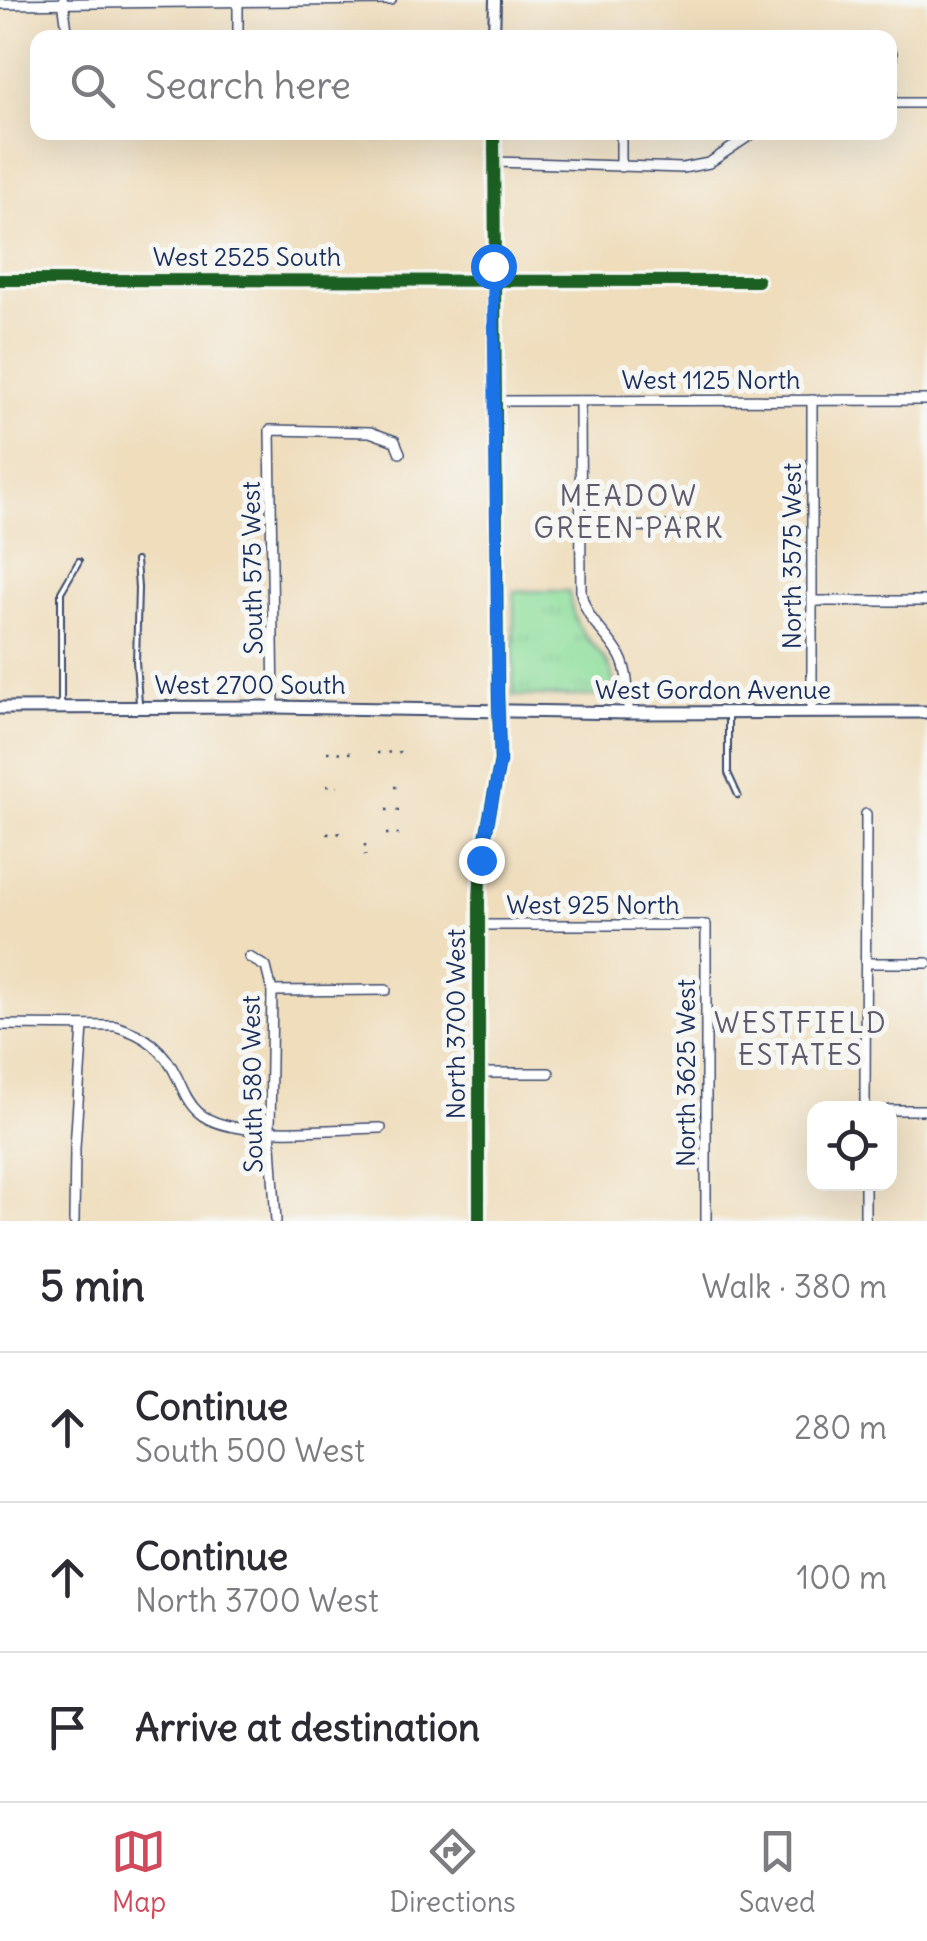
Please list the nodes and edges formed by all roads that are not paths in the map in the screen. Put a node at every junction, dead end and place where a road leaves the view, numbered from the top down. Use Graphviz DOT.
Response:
graph roads {
  1 [pos="392,0"];
  2 [pos="495,0"];
  3 [pos="238,1"];
  4 [pos="63,2"];
  5 [pos="0,4"];
  6 [pos="67,30"];
  7 [pos="238,30"];
  8 [pos="494,30"];
  9 [pos="897,103"];
  10 [pos="927,103"];
  11 [pos="494,140"];
  12 [pos="622,140"];
  13 [pos="744,140"];
  14 [pos="494,162"];
  15 [pos="621,167"];
  16 [pos="493,279"];
  17 [pos="0,280"];
  18 [pos="758,281"];
  19 [pos="495,400"];
  20 [pos="580,400"];
  21 [pos="812,400"];
  22 [pos="927,400"];
  23 [pos="400,452"];
  24 [pos="580,527"];
  25 [pos="715,535"];
  26 [pos="79,561"];
  27 [pos="136,561"];
  28 [pos="813,601"];
  29 [pos="927,602"];
  30 [pos="274,707"];
  31 [pos="0,708"];
  32 [pos="61,708"];
  33 [pos="139,708"];
  34 [pos="500,710"];
  35 [pos="728,712"];
  36 [pos="812,712"];
  37 [pos="927,712"];
  38 [pos="628,713"];
  39 [pos="738,795"];
  40 [pos="866,814"];
  41 [pos="479,925"];
  42 [pos="706,925"];
  43 [pos="250,957"];
  44 [pos="866,963"];
  45 [pos="927,963"];
  46 [pos="272,990"];
  47 [pos="386,990"];
  48 [pos="0,1025"];
  49 [pos="83,1026"];
  50 [pos="478,1073"];
  51 [pos="549,1073"];
  52 [pos="865,1101"];
  53 [pos="897,1110"];
  54 [pos="927,1110"];
  55 [pos="381,1128"];
  56 [pos="270,1130"];
  57 [pos="865,1191"];
  58 [pos="74,1221"];
  59 [pos="276,1221"];
  60 [pos="479,1221"];
  61 [pos="706,1221"];
  62 [pos="864,1221"];
  1 -- 3 [label="street"];
  2 -- 8 [label="street"];
  3 -- 4 [label="street"];
  3 -- 7 [label="street"];
  4 -- 5 [label="street"];
  4 -- 6 [label="street"];
  9 -- 10 [label="street"];
  11 -- 14 [label="street, North 3700 West"];
  12 -- 15 [label="street"];
  13 -- 15 [label="street"];
  14 -- 15 [label="street"];
  14 -- 16 [label="street, North 3700 West"];
  16 -- 17 [label="street, West 2525 South"];
  16 -- 18 [label="street, West 2525 South"];
  16 -- 19 [label="street, North 3700 West"];
  19 -- 20 [label="street, West 1125 North"];
  19 -- 34 [label="street, North 3700 West"];
  20 -- 21 [label="street, West 1125 North"];
  20 -- 24 [label="street"];
  21 -- 22 [label="street, West 1125 North"];
  21 -- 28 [label="street, North 3575 West"];
  23 -- 30 [label="street, South 575 West"];
  24 -- 25 [label="street"];
  24 -- 38 [label="street"];
  26 -- 32 [label="lane"];
  27 -- 33 [label="lane"];
  28 -- 29 [label="street"];
  28 -- 36 [label="street, North 3575 West"];
  30 -- 33 [label="main road, West 2700 South"];
  30 -- 34 [label="main road, West 2700 South"];
  31 -- 32 [label="main road, West 2700 South"];
  32 -- 33 [label="main road, West 2700 South"];
  34 -- 38 [label="main road, West Gordon Avenue"];
  34 -- 41 [label="street, North 3700 West"];
  35 -- 36 [label="main road, West Gordon Avenue"];
  35 -- 38 [label="main road, West Gordon Avenue"];
  35 -- 39 [label="lane"];
  36 -- 37 [label="main road, West Gordon Avenue"];
  40 -- 44 [label="street"];
  41 -- 42 [label="street, West 925 North"];
  41 -- 50 [label="street, North 3700 West"];
  42 -- 61 [label="street, North 3625 West"];
  43 -- 46 [label="street, South 580 West"];
  44 -- 45 [label="street"];
  44 -- 52 [label="street"];
  46 -- 47 [label="street"];
  46 -- 56 [label="street, South 580 West"];
  48 -- 49 [label="street"];
  49 -- 56 [label="street"];
  49 -- 58 [label="street"];
  50 -- 51 [label="street"];
  50 -- 60 [label="street, North 3700 West"];
  53 -- 54 [label="street"];
  55 -- 56 [label="street"];
  56 -- 59 [label="street, South 580 West"];
  57 -- 62 [label="street"];
}
